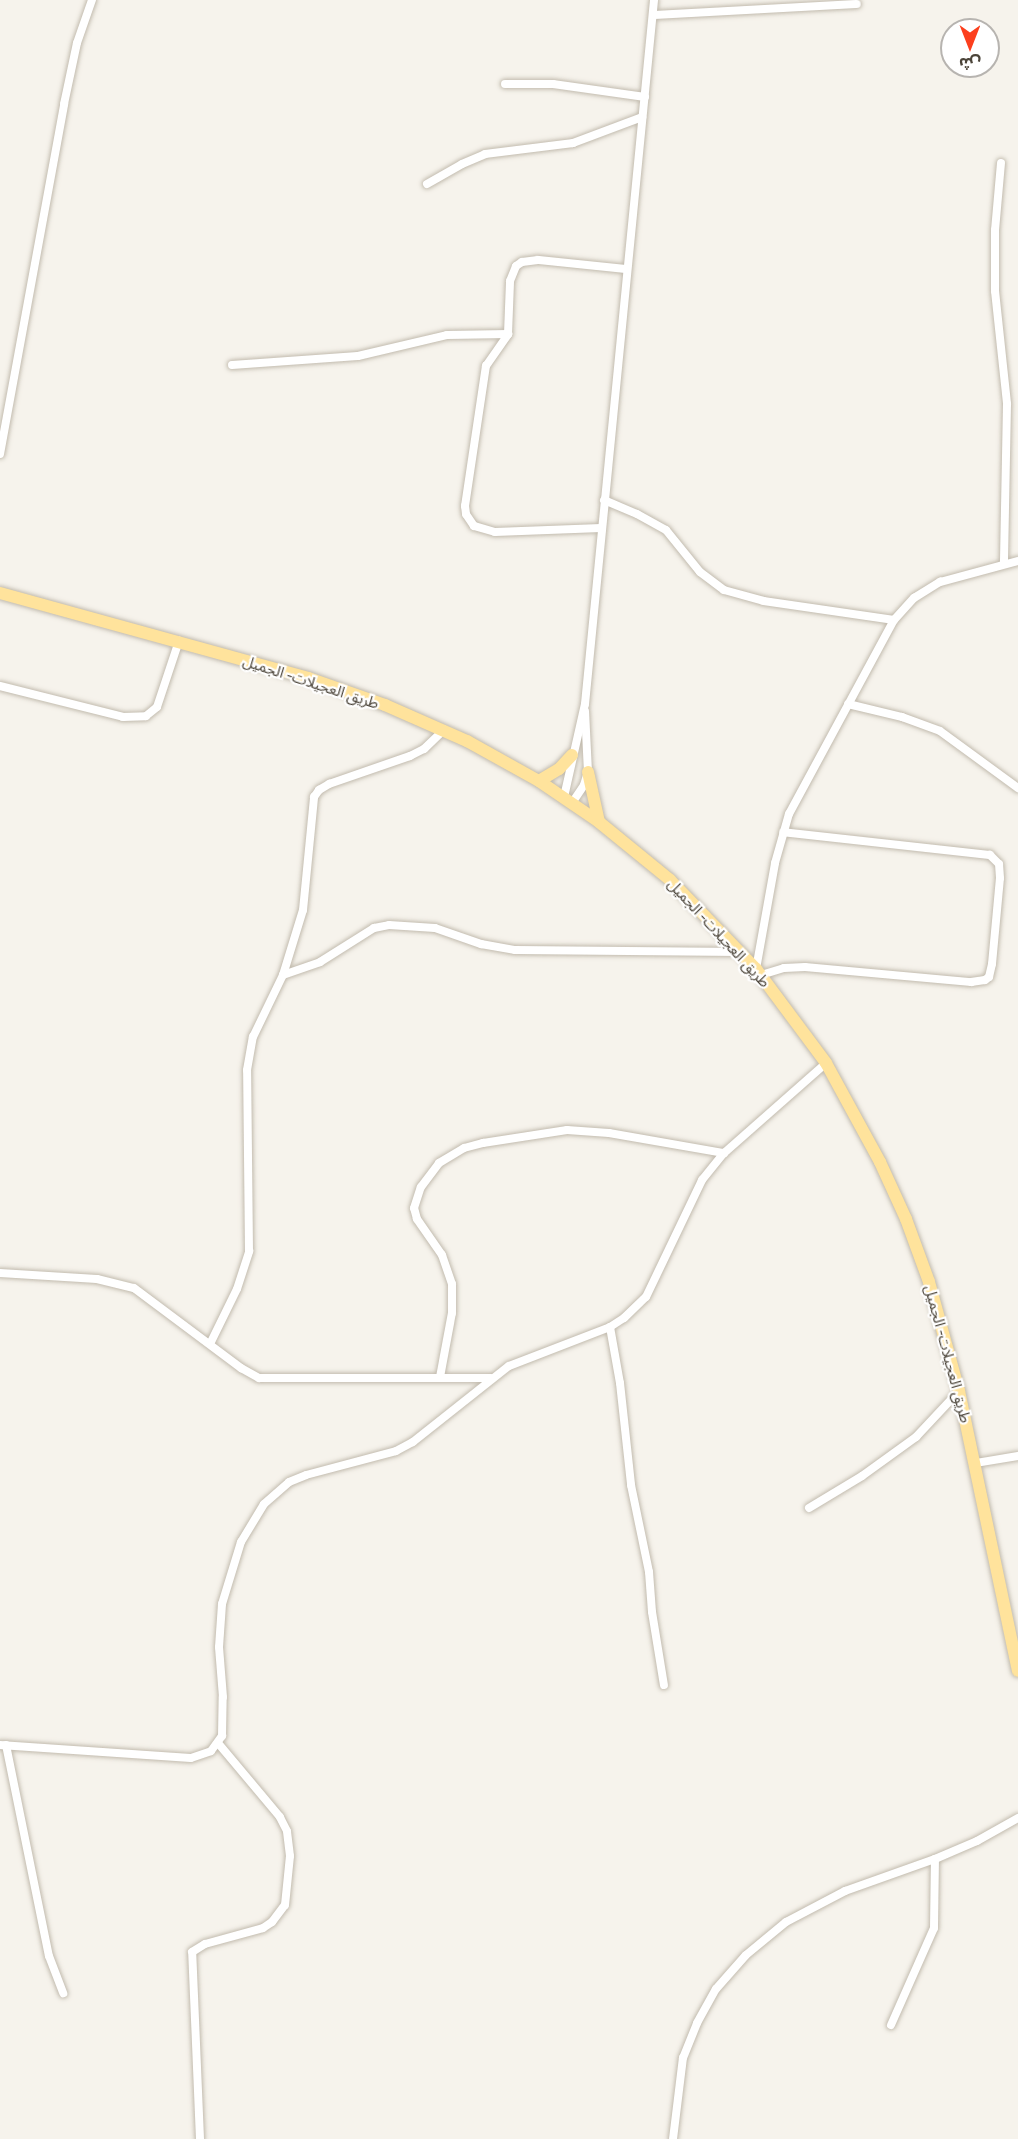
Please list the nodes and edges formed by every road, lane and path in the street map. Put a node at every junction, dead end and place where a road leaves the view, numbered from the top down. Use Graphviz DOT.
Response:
graph roads {
  1 [pos="92,0"];
  2 [pos="654,0"];
  3 [pos="857,4"];
  4 [pos="654,15"];
  5 [pos="505,84"];
  6 [pos="645,97"];
  7 [pos="642,117"];
  8 [pos="1001,163"];
  9 [pos="427,184"];
  10 [pos="627,269"];
  11 [pos="508,334"];
  12 [pos="232,365"];
  13 [pos="0,454"];
  14 [pos="604,500"];
  15 [pos="601,528"];
  16 [pos="1018,561"];
  17 [pos="1004,564"];
  18 [pos="0,592"];
  19 [pos="894,620"];
  20 [pos="178,641"];
  21 [pos="0,687"];
  22 [pos="585,704"];
  23 [pos="848,704"];
  24 [pos="444,730"];
  25 [pos="572,755"];
  26 [pos="588,772"];
  27 [pos="539,781"];
  28 [pos="1018,788"];
  29 [pos="568,800"];
  30 [pos="599,822"];
  31 [pos="783,832"];
  32 [pos="740,952"];
  33 [pos="758,972"];
  34 [pos="283,975"];
  35 [pos="826,1063"];
  36 [pos="724,1153"];
  37 [pos="0,1273"];
  38 [pos="610,1327"];
  39 [pos="210,1344"];
  40 [pos="440,1377"];
  41 [pos="491,1378"];
  42 [pos="959,1391"];
  43 [pos="1018,1456"];
  44 [pos="976,1463"];
  45 [pos="809,1508"];
  46 [pos="1018,1671"];
  47 [pos="664,1685"];
  48 [pos="218,1743"];
  49 [pos="3,1745"];
  50 [pos="1018,1818"];
  51 [pos="935,1859"];
  52 [pos="63,1994"];
  53 [pos="891,2025"];
  54 [pos="200,2139"];
  55 [pos="673,2139"];
  1 -- 13 [label="street"];
  2 -- 4 [label="street"];
  3 -- 4 [label="street"];
  4 -- 6 [label="street"];
  5 -- 6 [label="street"];
  6 -- 7 [label="street"];
  7 -- 9 [label="street"];
  7 -- 10 [label="street"];
  8 -- 17 [label="street"];
  10 -- 11 [label="street"];
  10 -- 14 [label="street"];
  11 -- 12 [label="street"];
  11 -- 15 [label="street"];
  14 -- 15 [label="street"];
  14 -- 19 [label="street"];
  15 -- 22 [label="street"];
  16 -- 17 [label="street"];
  17 -- 19 [label="street"];
  18 -- 20 [label="main road, طريق العجيلات- الجميل"];
  19 -- 23 [label="street"];
  20 -- 21 [label="street"];
  20 -- 24 [label="main road, طريق العجيلات- الجميل"];
  22 -- 25 [label="street"];
  22 -- 26 [label="street"];
  23 -- 28 [label="street"];
  23 -- 31 [label="street"];
  24 -- 27 [label="main road, طريق العجيلات- الجميل"];
  24 -- 34 [label="street"];
  25 -- 27 [label="main road"];
  25 -- 29 [label="street"];
  26 -- 29 [label="street"];
  26 -- 30 [label="main road"];
  27 -- 29 [label="main road, طريق العجيلات- الجميل"];
  29 -- 30 [label="main road, طريق العجيلات- الجميل"];
  30 -- 32 [label="main road, طريق العجيلات- الجميل"];
  31 -- 33 [label="street"];
  31 -- 33 [label="street"];
  32 -- 33 [label="main road, طريق العجيلات- الجميل"];
  32 -- 34 [label="street"];
  33 -- 35 [label="main road, طريق العجيلات- الجميل"];
  34 -- 39 [label="street"];
  35 -- 36 [label="street"];
  35 -- 42 [label="main road, طريق العجيلات- الجميل"];
  36 -- 38 [label="street"];
  36 -- 40 [label="street"];
  37 -- 39 [label="street"];
  38 -- 41 [label="street"];
  38 -- 47 [label="street"];
  39 -- 40 [label="street"];
  40 -- 41 [label="street"];
  41 -- 48 [label="street"];
  42 -- 44 [label="main road, طريق العجيلات- الجميل"];
  42 -- 45 [label="street"];
  43 -- 44 [label="street"];
  44 -- 46 [label="main road, طريق العجيلات- الجميل"];
  48 -- 49 [label="street"];
  48 -- 54 [label="street"];
  49 -- 52 [label="street"];
  50 -- 51 [label="street"];
  51 -- 53 [label="street"];
  51 -- 55 [label="street"];
}
